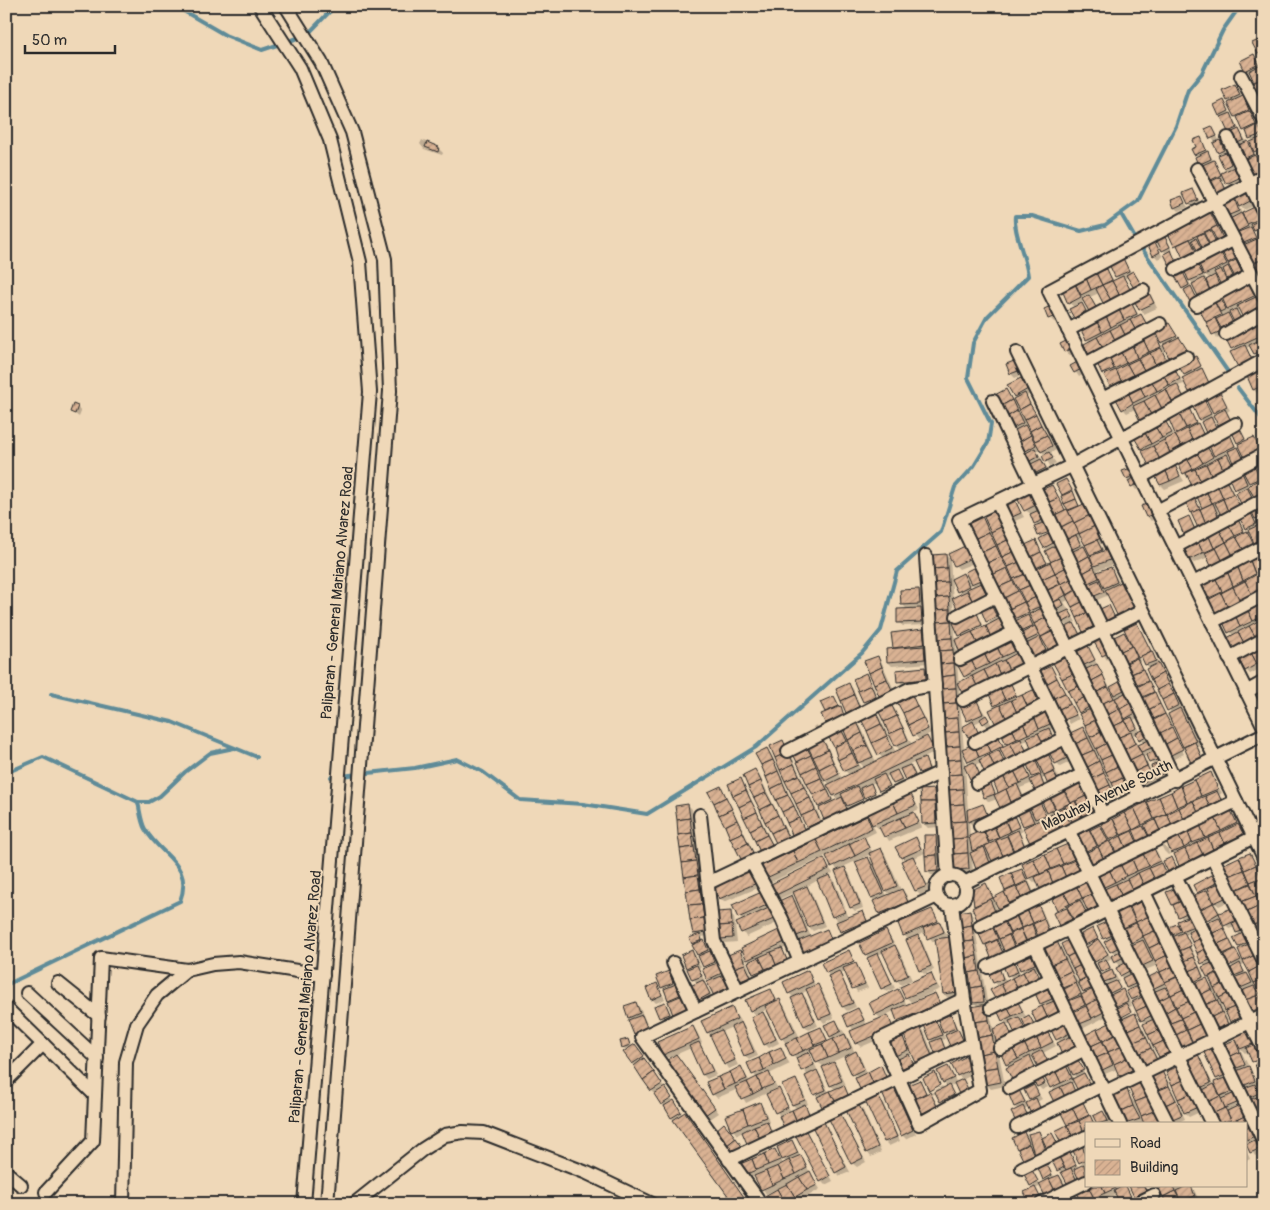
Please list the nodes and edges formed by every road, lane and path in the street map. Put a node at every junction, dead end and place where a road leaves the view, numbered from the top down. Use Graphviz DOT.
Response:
graph roads {
  1 [pos="260,6"];
  2 [pos="286,6"];
  3 [pos="1241,76"];
  4 [pos="1264,120"];
  5 [pos="1228,138"];
  6 [pos="1197,169"];
  7 [pos="1264,176"];
  8 [pos="1248,184"];
  9 [pos="1213,204"];
  10 [pos="1264,213"];
  11 [pos="1232,240"];
  12 [pos="1176,269"];
  13 [pos="1252,275"];
  14 [pos="1143,290"];
  15 [pos="1264,297"];
  16 [pos="1196,305"];
  17 [pos="1264,312"];
  18 [pos="1160,324"];
  19 [pos="1068,330"];
  20 [pos="1226,334"];
  21 [pos="1017,352"];
  22 [pos="1186,357"];
  23 [pos="1264,360"];
  24 [pos="1085,364"];
  25 [pos="1102,399"];
  26 [pos="992,401"];
  27 [pos="1236,424"];
  28 [pos="1122,438"];
  29 [pos="1262,455"];
  30 [pos="1071,466"];
  31 [pos="1141,477"];
  32 [pos="1032,484"];
  33 [pos="1264,499"];
  34 [pos="998,502"];
  35 [pos="1157,511"];
  36 [pos="1264,546"];
  37 [pos="1175,547"];
  38 [pos="926,556"];
  39 [pos="1193,583"];
  40 [pos="1264,595"];
  41 [pos="996,596"];
  42 [pos="1142,611"];
  43 [pos="957,616"];
  44 [pos="1212,622"];
  45 [pos="1103,630"];
  46 [pos="1014,632"];
  47 [pos="1264,639"];
  48 [pos="1069,648"];
  49 [pos="1229,658"];
  50 [pos="960,659"];
  51 [pos="1031,668"];
  52 [pos="1264,682"];
  53 [pos="935,685"];
  54 [pos="1246,692"];
  55 [pos="962,700"];
  56 [pos="1048,704"];
  57 [pos="1264,727"];
  58 [pos="1264,734"];
  59 [pos="1065,738"];
  60 [pos="975,742"];
  61 [pos="788,751"];
  62 [pos="1216,759"];
  63 [pos="941,772"];
  64 [pos="1083,774"];
  65 [pos="1175,780"];
  66 [pos="977,783"];
  67 [pos="1140,797"];
  68 [pos="1236,801"];
  69 [pos="700,814"];
  70 [pos="1103,815"];
  71 [pos="980,826"];
  72 [pos="1069,832"];
  73 [pos="1254,838"];
  74 [pos="1213,858"];
  75 [pos="1264,858"];
  76 [pos="752,863"];
  77 [pos="1088,873"];
  78 [pos="948,876"];
  79 [pos="1175,876"];
  80 [pos="708,883"];
  81 [pos="964,883"];
  82 [pos="1144,892"];
  83 [pos="937,896"];
  84 [pos="952,905"];
  85 [pos="1107,910"];
  86 [pos="980,926"];
  87 [pos="1069,929"];
  88 [pos="1035,945"];
  89 [pos="1264,961"];
  90 [pos="800,962"];
  91 [pos="673,963"];
  92 [pos="988,967"];
  93 [pos="188,970"];
  94 [pos="323,974"];
  95 [pos="1051,979"];
  96 [pos="58,983"];
  97 [pos="738,992"];
  98 [pos="27,993"];
  99 [pos="964,998"];
  100 [pos="6,1008"];
  101 [pos="991,1008"];
  102 [pos="696,1011"];
  103 [pos="1068,1015"];
  104 [pos="1264,1015"];
  105 [pos="98,1016"];
  106 [pos="1250,1021"];
  107 [pos="1215,1039"];
  108 [pos="43,1044"];
  109 [pos="972,1044"];
  110 [pos="1000,1048"];
  111 [pos="1085,1049"];
  112 [pos="1264,1050"];
  113 [pos="1179,1056"];
  114 [pos="97,1058"];
  115 [pos="1143,1074"];
  116 [pos="897,1080"];
  117 [pos="6,1081"];
  118 [pos="1010,1088"];
  119 [pos="1103,1089"];
  120 [pos="95,1095"];
  121 [pos="1118,1122"];
  122 [pos="1167,1122"];
  123 [pos="1211,1122"];
  124 [pos="1017,1127"];
  125 [pos="1085,1137"];
  126 [pos="1264,1142"];
  127 [pos="729,1160"];
  128 [pos="1022,1168"];
  129 [pos="6,1172"];
  130 [pos="1085,1182"];
  131 [pos="21,1185"];
  132 [pos="46,1192"];
  133 [pos="1154,1195"];
  134 [pos="757,1198"];
  135 [pos="123,1204"];
  136 [pos="304,1204"];
  137 [pos="327,1204"];
  138 [pos="354,1204"];
  139 [pos="652,1204"];
  140 [pos="1042,1204"];
  141 [pos="1136,1204"];
  1 -- 94 [label="street, Paliparan - General Mariano Alvarez Road"];
  2 -- 137 [label="street"];
  3 -- 4 [label="street"];
  5 -- 8 [label="street"];
  6 -- 9 [label="street"];
  7 -- 8 [label="street"];
  8 -- 9 [label="street"];
  8 -- 10 [label="street"];
  9 -- 11 [label="street"];
  9 -- 19 [label="street"];
  11 -- 12 [label="street"];
  11 -- 13 [label="street"];
  13 -- 15 [label="street"];
  13 -- 16 [label="street"];
  14 -- 19 [label="street"];
  17 -- 20 [label="street"];
  18 -- 24 [label="street"];
  19 -- 24 [label="street"];
  21 -- 30 [label="street"];
  22 -- 25 [label="street"];
  23 -- 28 [label="street"];
  24 -- 25 [label="street"];
  25 -- 28 [label="street"];
  26 -- 32 [label="street"];
  27 -- 31 [label="street"];
  28 -- 30 [label="street"];
  28 -- 31 [label="street"];
  29 -- 35 [label="street"];
  30 -- 32 [label="street"];
  30 -- 42 [label="street"];
  31 -- 35 [label="street"];
  32 -- 34 [label="street"];
  32 -- 45 [label="street"];
  33 -- 37 [label="street"];
  34 -- 41 [label="street"];
  34 -- 48 [label="street"];
  35 -- 37 [label="street"];
  36 -- 39 [label="street"];
  37 -- 39 [label="street"];
  38 -- 53 [label="street"];
  39 -- 44 [label="street"];
  40 -- 44 [label="street"];
  41 -- 43 [label="street"];
  41 -- 46 [label="street"];
  42 -- 45 [label="street"];
  42 -- 62 [label="street"];
  44 -- 49 [label="street"];
  45 -- 48 [label="street"];
  45 -- 65 [label="street"];
  46 -- 50 [label="street"];
  46 -- 51 [label="street"];
  47 -- 49 [label="street"];
  48 -- 51 [label="street"];
  48 -- 67 [label="street"];
  49 -- 54 [label="street"];
  51 -- 55 [label="street"];
  51 -- 56 [label="street"];
  52 -- 54 [label="street"];
  53 -- 61 [label="street"];
  53 -- 63 [label="street"];
  54 -- 57 [label="street"];
  56 -- 59 [label="street"];
  56 -- 60 [label="street"];
  58 -- 62 [label="street, Mabuhay Avenue South"];
  59 -- 64 [label="street"];
  59 -- 66 [label="street"];
  62 -- 65 [label="street, Mabuhay Avenue South"];
  62 -- 68 [label="street"];
  63 -- 76 [label="street"];
  63 -- 78 [label="street"];
  64 -- 70 [label="street"];
  64 -- 71 [label="street"];
  65 -- 67 [label="street, Mabuhay Avenue South"];
  67 -- 70 [label="street, Mabuhay Avenue South"];
  68 -- 73 [label="street"];
  68 -- 77 [label="street"];
  69 -- 80 [label="street"];
  70 -- 72 [label="street, Mabuhay Avenue South"];
  72 -- 77 [label="street"];
  72 -- 81 [label="street, Mabuhay Avenue South"];
  73 -- 74 [label="street"];
  73 -- 75 [label="street"];
  74 -- 79 [label="street"];
  74 -- 89 [label="street"];
  76 -- 80 [label="street"];
  76 -- 90 [label="street"];
  77 -- 85 [label="street"];
  77 -- 86 [label="street"];
  78 -- 81 [label="street"];
  78 -- 83 [label="street"];
  79 -- 82 [label="street"];
  79 -- 106 [label="street"];
  80 -- 97 [label="street"];
  81 -- 84 [label="street"];
  82 -- 85 [label="street"];
  82 -- 107 [label="street"];
  83 -- 84 [label="street"];
  83 -- 90 [label="street"];
  84 -- 99 [label="street"];
  85 -- 87 [label="street"];
  85 -- 113 [label="street"];
  87 -- 88 [label="street"];
  87 -- 115 [label="street"];
  88 -- 92 [label="street"];
  88 -- 95 [label="street"];
  90 -- 97 [label="street"];
  91 -- 102 [label="street"];
  93 -- 94 [label="street"];
  93 -- 105 [label="street"];
  93 -- 135 [label="street"];
  94 -- 136 [label="street, Paliparan - General Mariano Alvarez Road"];
  95 -- 101 [label="street"];
  95 -- 103 [label="street"];
  96 -- 105 [label="street"];
  97 -- 102 [label="street"];
  98 -- 114 [label="street"];
  99 -- 109 [label="street"];
  99 -- 116 [label="street"];
  100 -- 108 [label="street"];
  102 -- 127 [label="street"];
  103 -- 110 [label="street"];
  103 -- 111 [label="street"];
  104 -- 106 [label="street"];
  105 -- 114 [label="street"];
  106 -- 107 [label="street"];
  106 -- 112 [label="street"];
  107 -- 113 [label="street"];
  107 -- 126 [label="street"];
  108 -- 117 [label="street"];
  108 -- 120 [label="street"];
  109 -- 116 [label="street"];
  109 -- 116 [label="street"];
  111 -- 118 [label="street"];
  111 -- 119 [label="street"];
  113 -- 115 [label="street"];
  113 -- 123 [label="street"];
  114 -- 120 [label="street"];
  115 -- 119 [label="street"];
  115 -- 122 [label="street"];
  116 -- 127 [label="street"];
  119 -- 121 [label="street"];
  119 -- 124 [label="street"];
  120 -- 132 [label="street"];
  125 -- 128 [label="street"];
  127 -- 134 [label="street"];
  129 -- 131 [label="street"];
  130 -- 140 [label="street"];
  133 -- 141 [label="street"];
  138 -- 139 [label="street"];
}
